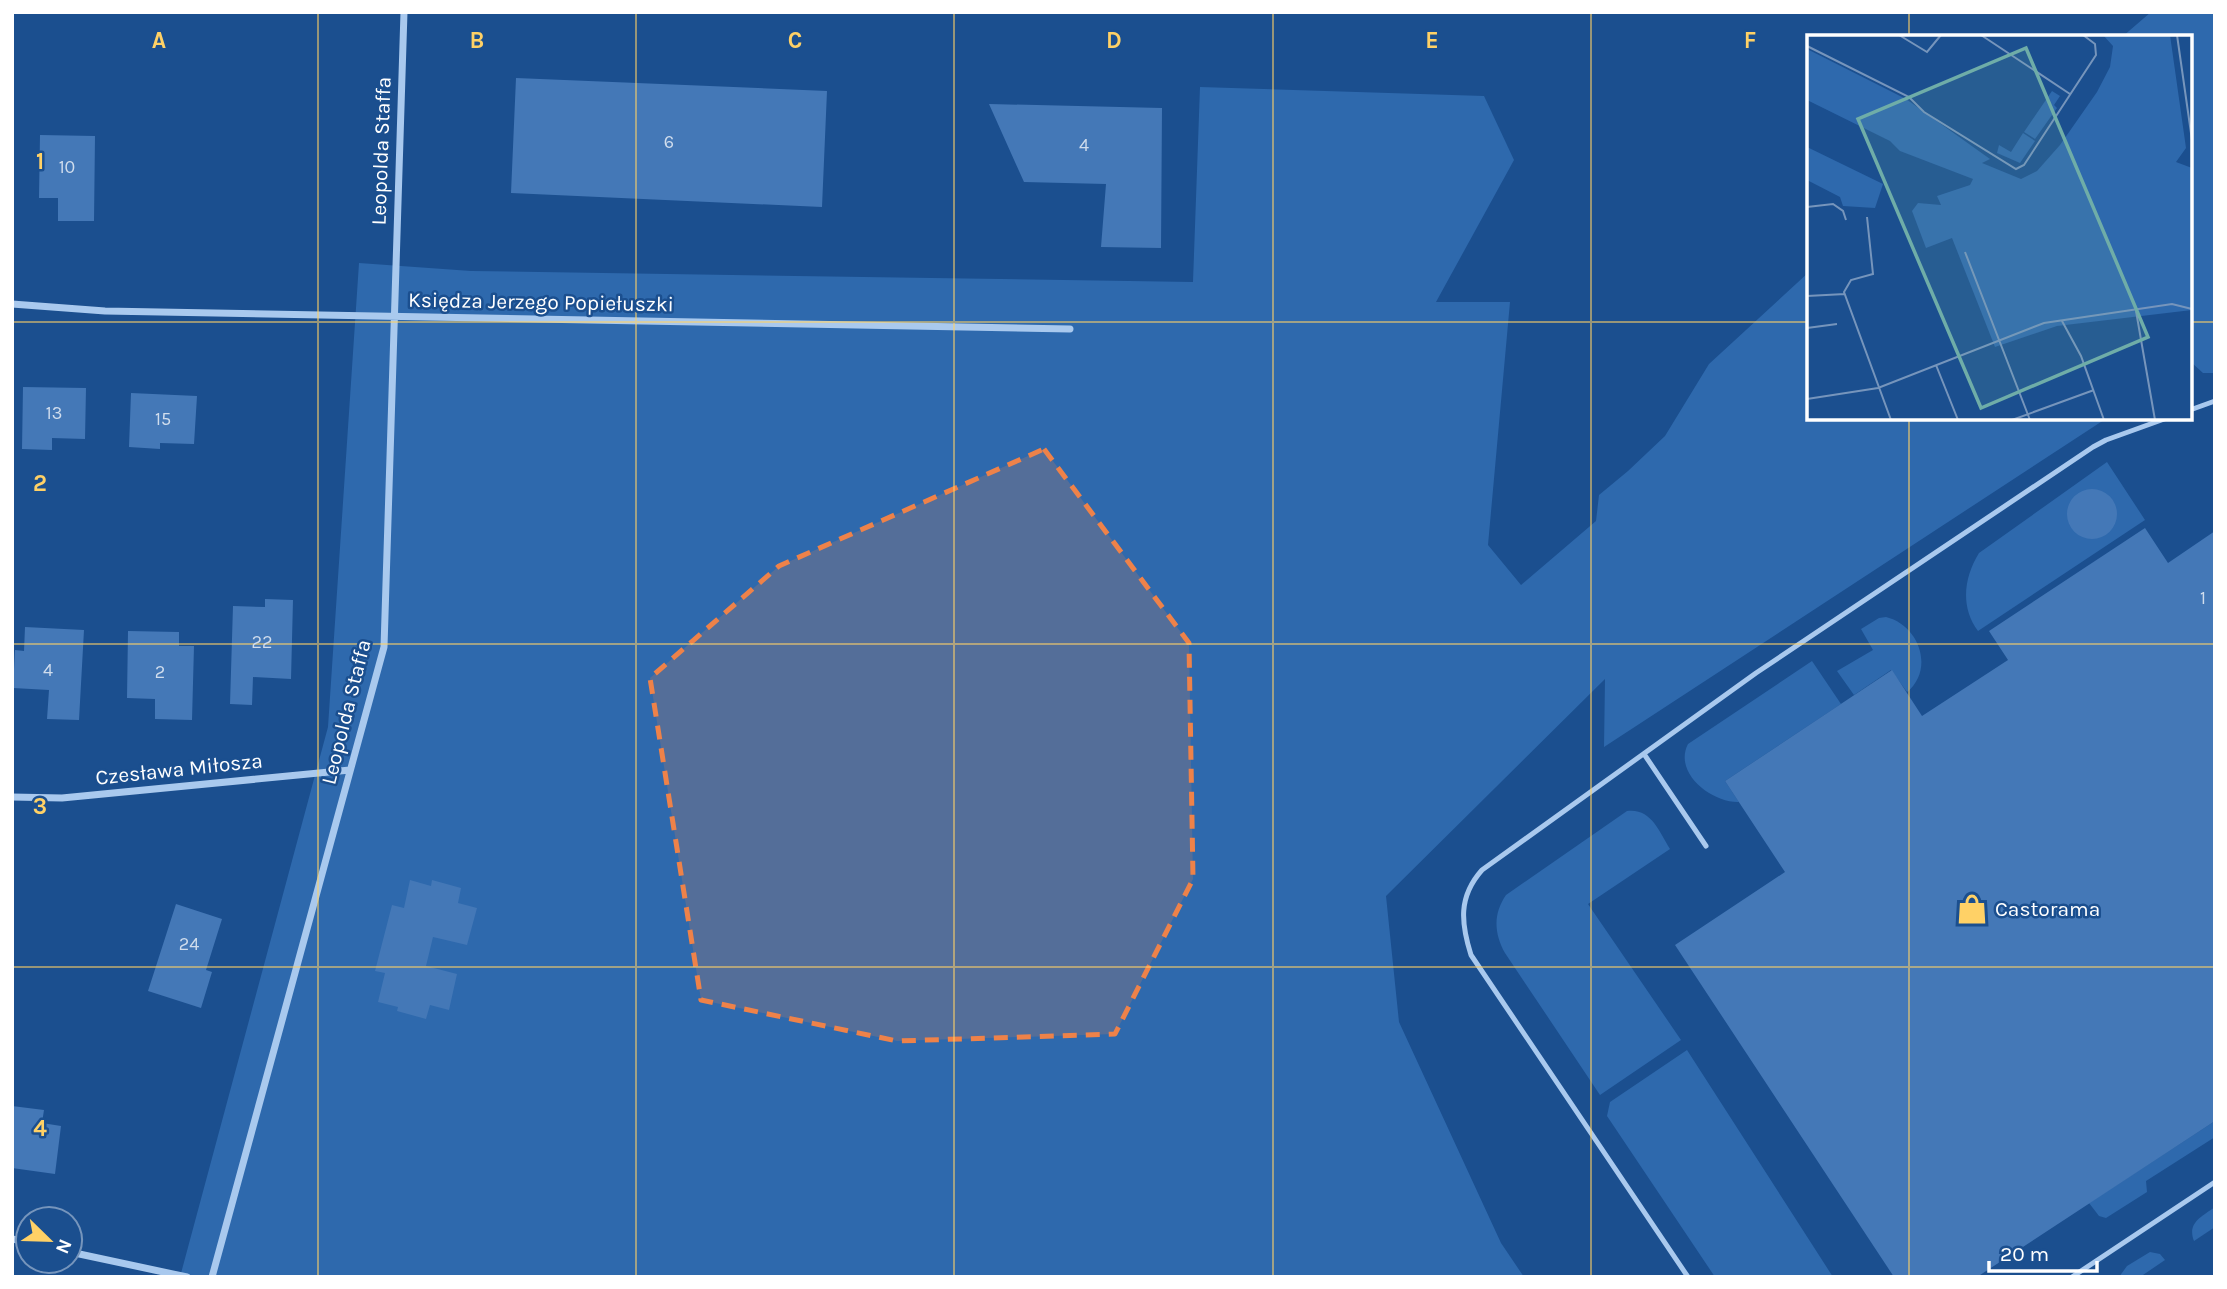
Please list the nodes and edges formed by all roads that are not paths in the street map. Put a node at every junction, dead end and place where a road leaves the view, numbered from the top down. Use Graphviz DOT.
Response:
graph roads {
  1 [pos="404,12"];
  2 [pos="12,304"];
  3 [pos="393,317"];
  4 [pos="1070,329"];
  5 [pos="2215,401"];
  6 [pos="2192,409"];
  7 [pos="2161,420"];
  8 [pos="1644,754"];
  9 [pos="349,770"];
  10 [pos="12,797"];
  11 [pos="1706,846"];
  12 [pos="2215,1182"];
  13 [pos="84,1255"];
  14 [pos="187,1277"];
  15 [pos="212,1277"];
  16 [pos="1688,1277"];
  17 [pos="2072,1277"];
  1 -- 3 [label="street, Leopolda Staffa"];
  2 -- 3 [label="street, Księdza Jerzego Popiełuszki"];
  3 -- 4 [label="street, Księdza Jerzego Popiełuszki"];
  3 -- 9 [label="street, Leopolda Staffa"];
  5 -- 6 [label="lane"];
  7 -- 8 [label="lane"];
  8 -- 11 [label="lane"];
  8 -- 16 [label="lane"];
  9 -- 10 [label="street, Czesława Miłosza"];
  9 -- 15 [label="street, Leopolda Staffa"];
  12 -- 17 [label="lane"];
  13 -- 14 [label="street"];
}
